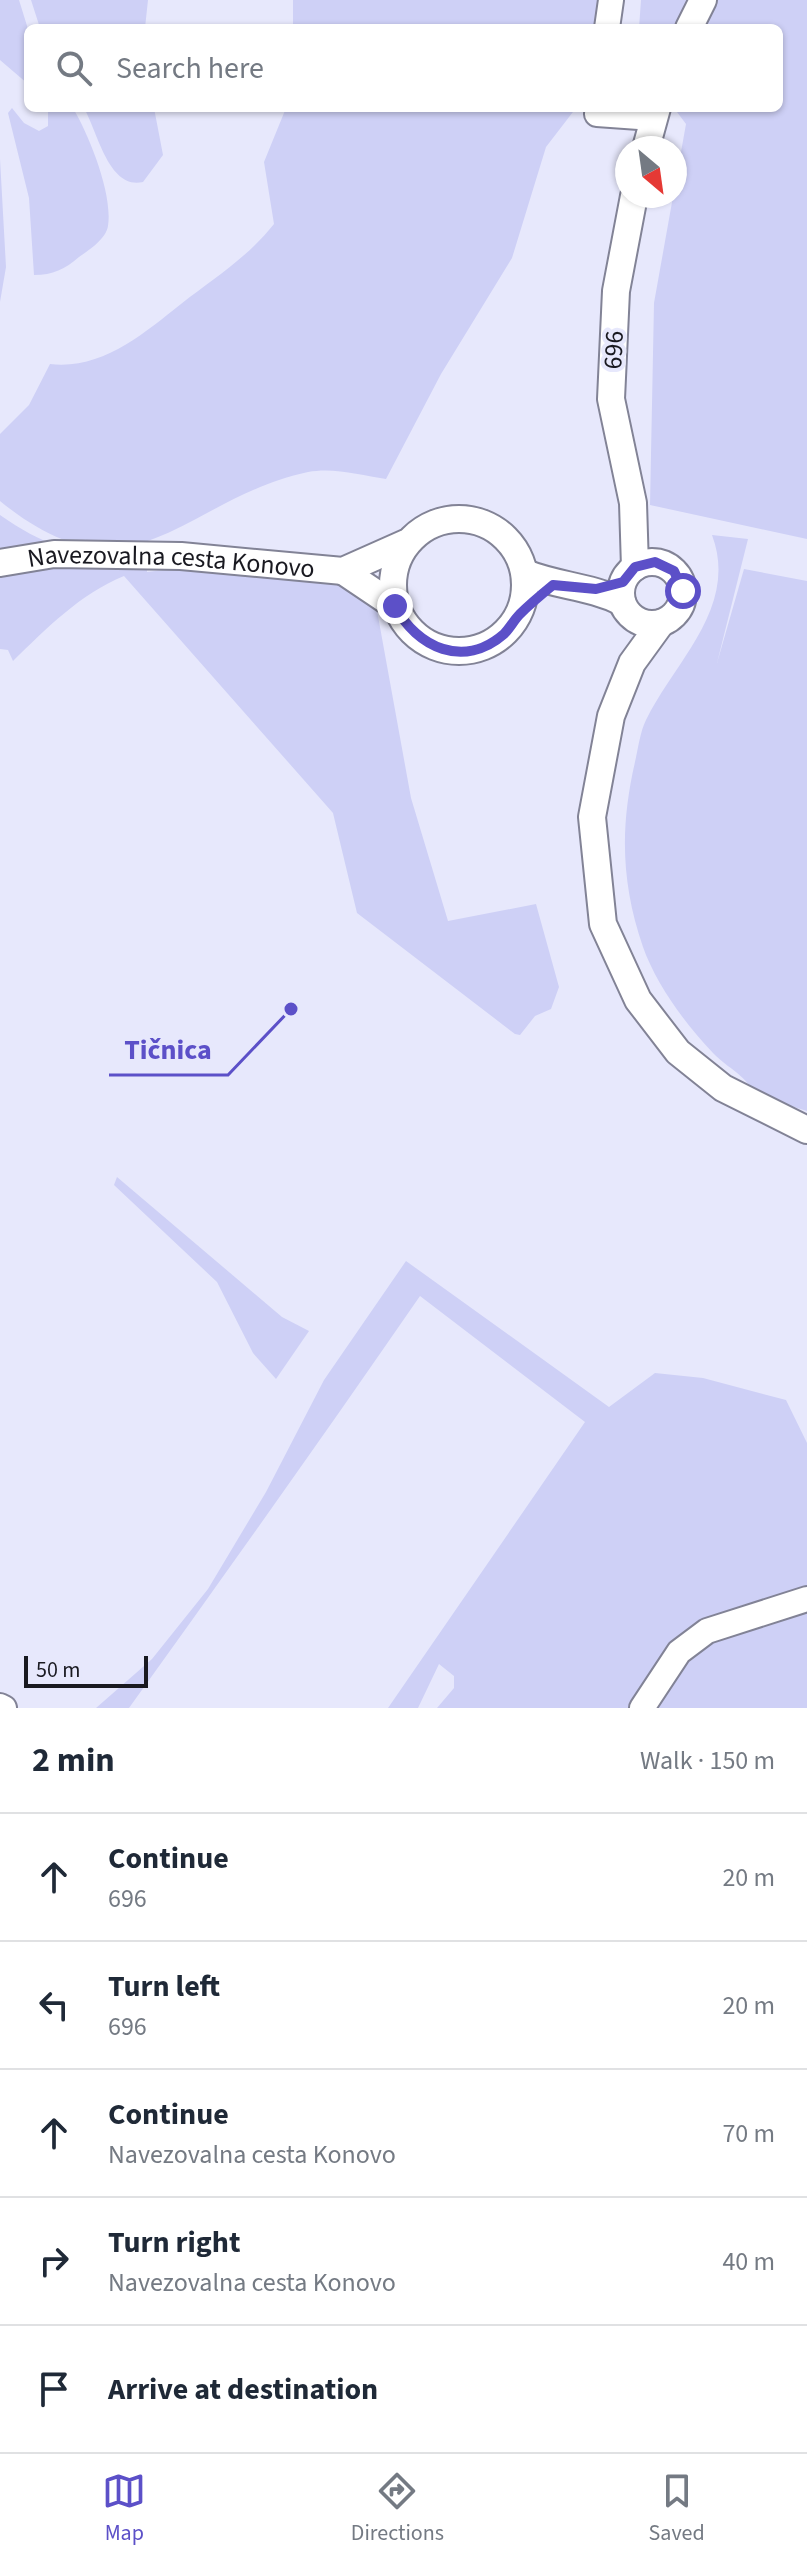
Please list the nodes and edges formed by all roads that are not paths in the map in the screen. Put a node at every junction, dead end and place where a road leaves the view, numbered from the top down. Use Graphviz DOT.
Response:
graph roads {
  1 [pos="611,0"];
  2 [pos="703,0"];
  3 [pos="608,24"];
  4 [pos="691,24"];
  5 [pos="597,112"];
  6 [pos="655,113"];
  7 [pos="649,136"];
  8 [pos="632,208"];
  9 [pos="633,503"];
  10 [pos="406,543"];
  11 [pos="0,563"];
  12 [pos="665,565"];
  13 [pos="343,571"];
  14 [pos="525,573"];
  15 [pos="553,585"];
  16 [pos="626,590"];
  17 [pos="395,606"];
  18 [pos="518,616"];
  19 [pos="661,623"];
  20 [pos="632,663"];
  21 [pos="807,1130"];
  22 [pos="807,1599"];
  23 [pos="642,1708"];
  1 -- 3 [label="street"];
  2 -- 4 [label="main road"];
  5 -- 6 [label="street"];
  6 -- 7 [label="main road"];
  8 -- 9 [label="main road, 696 / 696"];
  9 -- 12 [label="main road, 696 / 696"];
  9 -- 16 [label="main road, 696 / 696"];
  10 -- 13 [label="main road, Navezovalna cesta Konovo"];
  10 -- 14 [label="main road, Navezovalna cesta Konovo"];
  10 -- 17 [label="main road"];
  11 -- 13 [label="main road, Navezovalna cesta Konovo"];
  12 -- 16 [label="main road"];
  12 -- 19 [label="main road, 696 / 696"];
  13 -- 17 [label="main road, Navezovalna cesta Konovo"];
  14 -- 15 [label="main road"];
  14 -- 18 [label="main road"];
  15 -- 16 [label="main road"];
  15 -- 18 [label="main road, Navezovalna cesta Konovo"];
  16 -- 19 [label="main road"];
  16 -- 20 [label="main road, 696 / 696"];
  17 -- 18 [label="main road, Navezovalna cesta Konovo"];
  19 -- 20 [label="main road, 696 / 696"];
  20 -- 21 [label="main road, 696 / 696"];
  22 -- 23 [label="street"];
}
